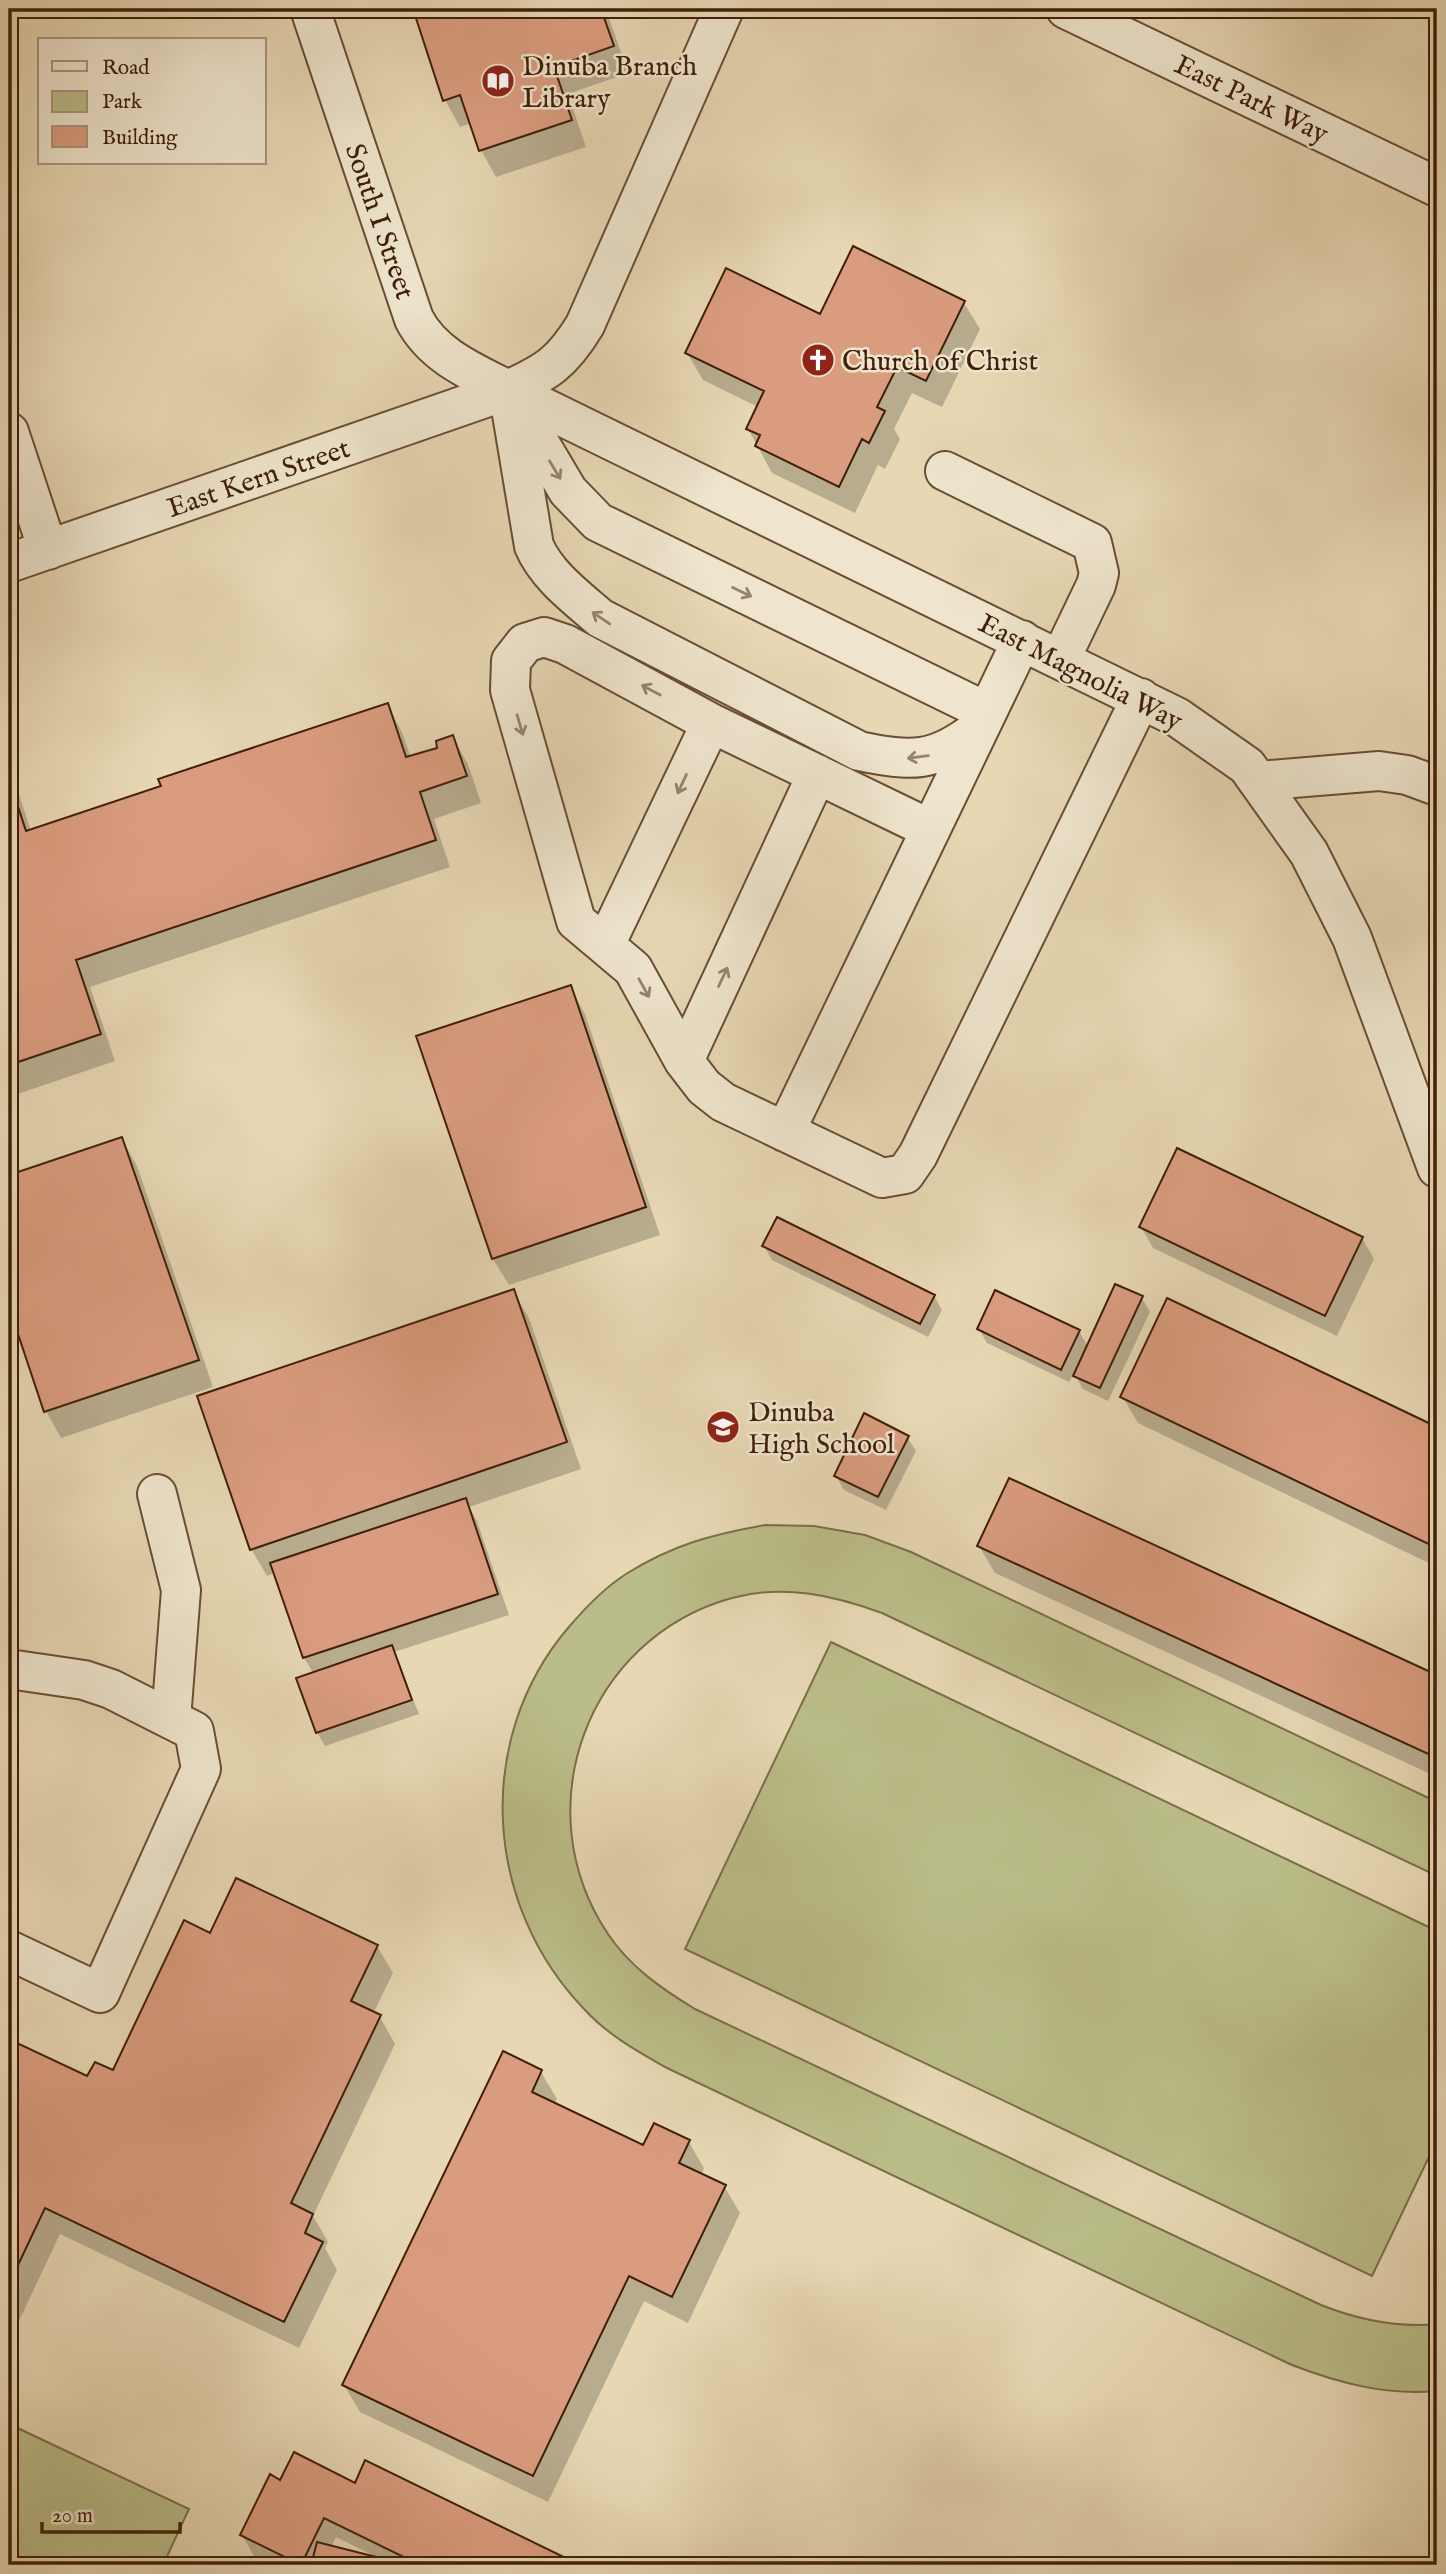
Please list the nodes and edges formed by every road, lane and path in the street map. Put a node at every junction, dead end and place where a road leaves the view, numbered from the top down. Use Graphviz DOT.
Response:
graph roads {
  1 [pos="310,9"];
  2 [pos="724,9"];
  3 [pos="1084,13"];
  4 [pos="1437,187"];
  5 [pos="508,390"];
  6 [pos="9,432"];
  7 [pos="945,471"];
  8 [pos="48,550"];
  9 [pos="9,563"];
  10 [pos="1022,640"];
  11 [pos="1061,658"];
  12 [pos="1141,698"];
  13 [pos="983,720"];
  14 [pos="711,723"];
  15 [pos="817,774"];
  16 [pos="1258,782"];
  17 [pos="1437,786"];
  18 [pos="930,829"];
  19 [pos="605,945"];
  20 [pos="684,1061"];
  21 [pos="785,1132"];
  22 [pos="1437,1168"];
  23 [pos="157,1494"];
  24 [pos="9,1669"];
  25 [pos="171,1719"];
  26 [pos="9,1950"];
  1 -- 5 [label="street, South I Street"];
  2 -- 5 [label="street, East Kern Street"];
  3 -- 4 [label="street, East Park Way"];
  5 -- 8 [label="street, East Kern Street"];
  5 -- 10 [label="street, East Magnolia Way"];
  5 -- 13 [label="street, one-way"];
  13 -- 5 [label="street, one-way"];
  6 -- 8 [label="street"];
  7 -- 11 [label="street"];
  8 -- 9 [label="street, East Kern Street"];
  10 -- 11 [label="street, East Magnolia Way"];
  10 -- 13 [label="street"];
  11 -- 12 [label="street, East Magnolia Way"];
  12 -- 16 [label="street, East Magnolia Way"];
  12 -- 21 [label="street"];
  13 -- 18 [label="street"];
  14 -- 15 [label="street"];
  14 -- 19 [label="street, one-way"];
  14 -- 19 [label="street, one-way"];
  15 -- 18 [label="street"];
  20 -- 15 [label="street, one-way"];
  16 -- 17 [label="street"];
  16 -- 22 [label="street, East Magnolia Way"];
  18 -- 21 [label="street"];
  19 -- 20 [label="street, one-way"];
  20 -- 21 [label="street"];
  23 -- 25 [label="street"];
  24 -- 25 [label="street"];
  25 -- 26 [label="street"];
}
